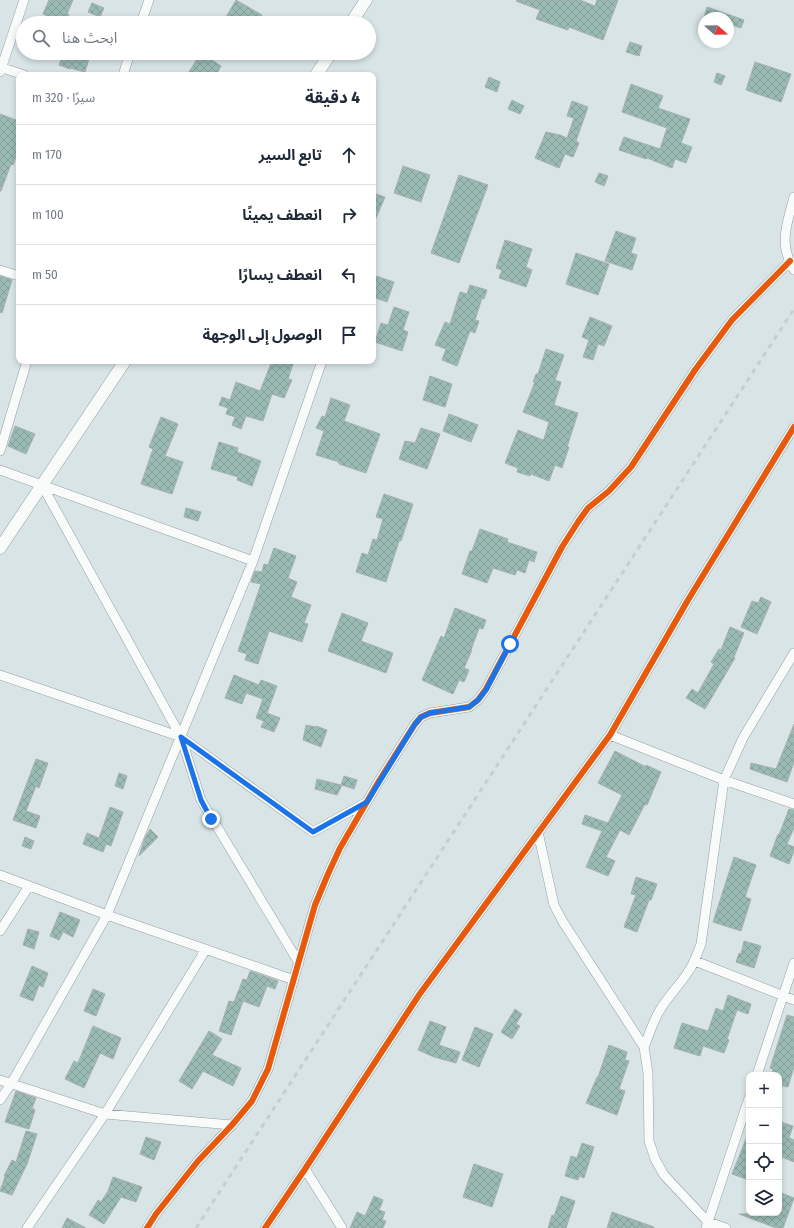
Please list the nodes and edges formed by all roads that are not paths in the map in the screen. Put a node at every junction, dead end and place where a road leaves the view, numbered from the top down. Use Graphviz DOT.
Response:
graph roads {
  1 [pos="24,0"];
  2 [pos="149,0"];
  3 [pos="366,0"];
  4 [pos="18,16"];
  5 [pos="143,16"];
  6 [pos="356,16"];
  7 [pos="16,23"];
  8 [pos="128,60"];
  9 [pos="326,60"];
  10 [pos="0,69"];
  11 [pos="124,72"];
  12 [pos="318,72"];
  13 [pos="16,73"];
  14 [pos="794,197"];
  15 [pos="790,261"];
  16 [pos="0,270"];
  17 [pos="794,270"];
  18 [pos="16,275"];
  19 [pos="26,364"];
  20 [pos="123,364"];
  21 [pos="321,364"];
  22 [pos="794,426"];
  23 [pos="0,451"];
  24 [pos="0,470"];
  25 [pos="42,485"];
  26 [pos="0,548"];
  27 [pos="253,561"];
  28 [pos="794,653"];
  29 [pos="0,675"];
  30 [pos="610,735"];
  31 [pos="181,737"];
  32 [pos="724,780"];
  33 [pos="367,802"];
  34 [pos="794,804"];
  35 [pos="538,832"];
  36 [pos="0,875"];
  37 [pos="29,886"];
  38 [pos="107,915"];
  39 [pos="0,931"];
  40 [pos="206,949"];
  41 [pos="695,961"];
  42 [pos="299,962"];
  43 [pos="794,963"];
  44 [pos="294,980"];
  45 [pos="782,996"];
  46 [pos="794,1000"];
  47 [pos="644,1047"];
  48 [pos="758,1072"];
  49 [pos="0,1080"];
  50 [pos="11,1084"];
  51 [pos="0,1100"];
  52 [pos="746,1107"];
  53 [pos="105,1114"];
  54 [pos="232,1125"];
  55 [pos="305,1169"];
  56 [pos="707,1225"];
  57 [pos="27,1228"];
  58 [pos="147,1228"];
  59 [pos="264,1228"];
  60 [pos="342,1228"];
  61 [pos="726,1228"];
  1 -- 4 [label="street"];
  2 -- 5 [label="street"];
  3 -- 6 [label="street"];
  7 -- 10 [label="street"];
  8 -- 11 [label="street"];
  9 -- 12 [label="street"];
  10 -- 13 [label="street"];
  14 -- 15 [label="street"];
  15 -- 17 [label="street"];
  15 -- 33 [label="street"];
  16 -- 18 [label="street"];
  19 -- 23 [label="street"];
  20 -- 25 [label="street"];
  21 -- 27 [label="street"];
  22 -- 30 [label="street"];
  24 -- 25 [label="street"];
  25 -- 26 [label="street"];
  25 -- 27 [label="street"];
  25 -- 31 [label="street"];
  27 -- 31 [label="street"];
  28 -- 32 [label="street"];
  29 -- 31 [label="street"];
  30 -- 32 [label="street"];
  30 -- 35 [label="street"];
  31 -- 33 [label="street"];
  31 -- 38 [label="street"];
  31 -- 42 [label="street"];
  32 -- 34 [label="street"];
  32 -- 41 [label="street"];
  33 -- 42 [label="street"];
  35 -- 47 [label="street"];
  35 -- 55 [label="street"];
  36 -- 37 [label="street"];
  37 -- 38 [label="street"];
  37 -- 39 [label="street"];
  38 -- 40 [label="street"];
  38 -- 50 [label="street"];
  40 -- 44 [label="street"];
  40 -- 53 [label="street"];
  41 -- 45 [label="street"];
  41 -- 47 [label="street"];
  42 -- 44 [label="street"];
  43 -- 45 [label="street"];
  44 -- 54 [label="street"];
  45 -- 46 [label="street"];
  45 -- 48 [label="street"];
  47 -- 56 [label="street"];
  49 -- 50 [label="street"];
  50 -- 51 [label="street"];
  50 -- 53 [label="street"];
  52 -- 56 [label="street"];
  53 -- 54 [label="street"];
  53 -- 57 [label="street"];
  54 -- 58 [label="street"];
  55 -- 59 [label="street"];
  55 -- 60 [label="street"];
  56 -- 61 [label="street"];
}
